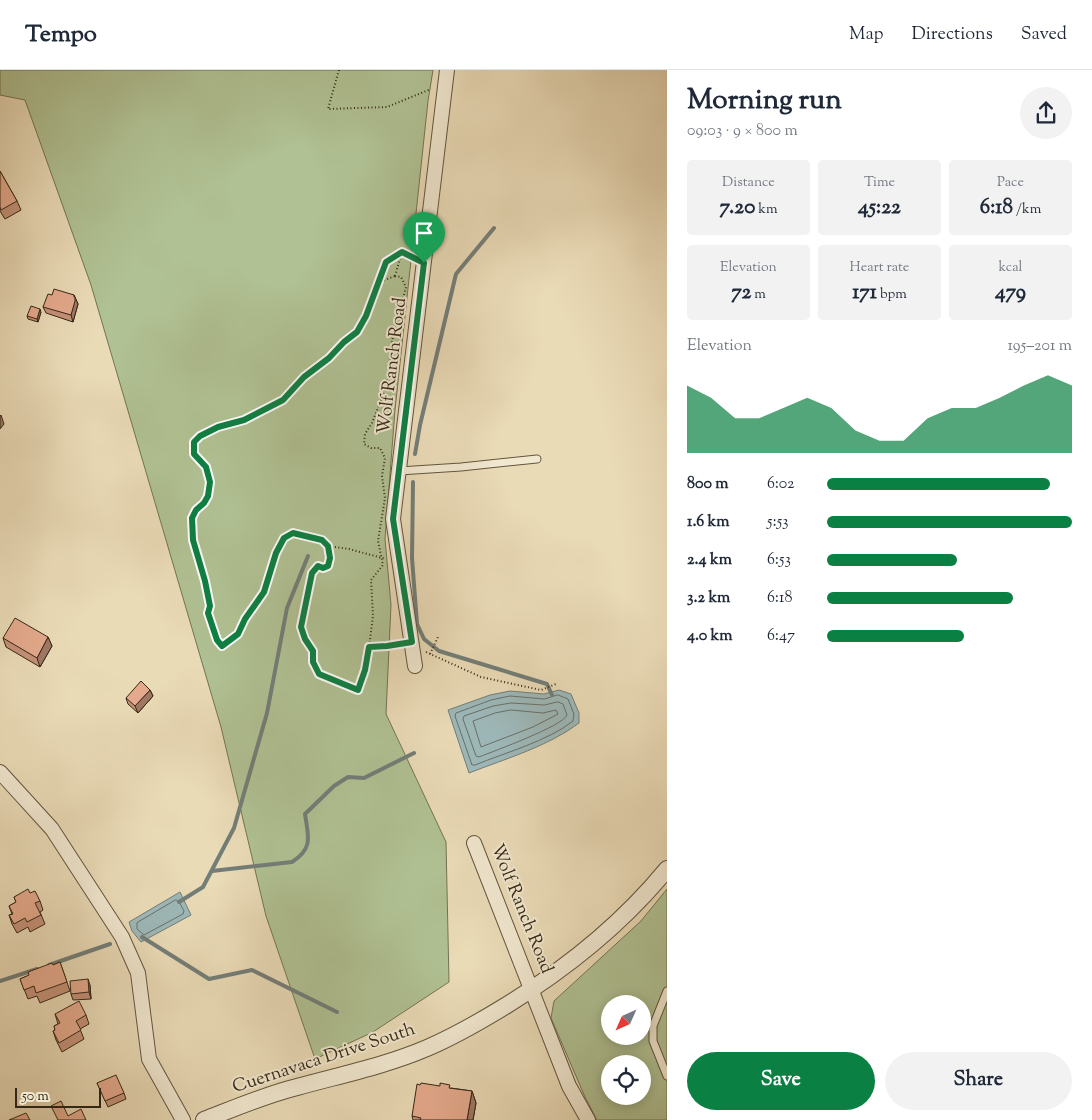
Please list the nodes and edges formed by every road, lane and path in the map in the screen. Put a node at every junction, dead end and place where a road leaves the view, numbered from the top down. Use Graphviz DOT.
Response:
graph roads {
  1 [pos="339,70"];
  2 [pos="446,76"];
  3 [pos="402,252"];
  4 [pos="424,263"];
  5 [pos="395,276"];
  6 [pos="379,282"];
  7 [pos="536,459"];
  8 [pos="399,471"];
  9 [pos="328,546"];
  10 [pos="381,558"];
  11 [pos="400,563"];
  12 [pos="439,635"];
  13 [pos="412,642"];
  14 [pos="369,647"];
  15 [pos="430,654"];
  16 [pos="415,666"];
  17 [pos="556,684"];
  18 [pos="0,772"];
  19 [pos="474,843"];
  20 [pos="667,869"];
  21 [pos="532,989"];
  22 [pos="667,991"];
  23 [pos="667,1076"];
  24 [pos="183,1120"];
  25 [pos="204,1120"];
  26 [pos="588,1120"];
  1 -- 2 [label="path"];
  2 -- 4 [label="street, Wolf Ranch Road"];
  3 -- 4 [label="path"];
  3 -- 5 [label="path"];
  3 -- 6 [label="path"];
  4 -- 8 [label="street, Wolf Ranch Road"];
  5 -- 6 [label="path"];
  5 -- 10 [label="path"];
  6 -- 9 [label="path"];
  7 -- 8 [label="lane"];
  8 -- 11 [label="street, Wolf Ranch Road"];
  9 -- 10 [label="path"];
  9 -- 14 [label="path"];
  10 -- 11 [label="path"];
  10 -- 14 [label="path"];
  11 -- 13 [label="street, Wolf Ranch Road"];
  12 -- 15 [label="path"];
  13 -- 14 [label="path"];
  13 -- 15 [label="path"];
  13 -- 16 [label="street, Wolf Ranch Road"];
  15 -- 17 [label="path"];
  18 -- 24 [label="street"];
  19 -- 21 [label="street, Wolf Ranch Road"];
  20 -- 21 [label="street, Cuernavaca Drive South"];
  21 -- 25 [label="street, Cuernavaca Drive South"];
  21 -- 26 [label="street, Wolf Ranch Road"];
  22 -- 23 [label="lane"];
}
